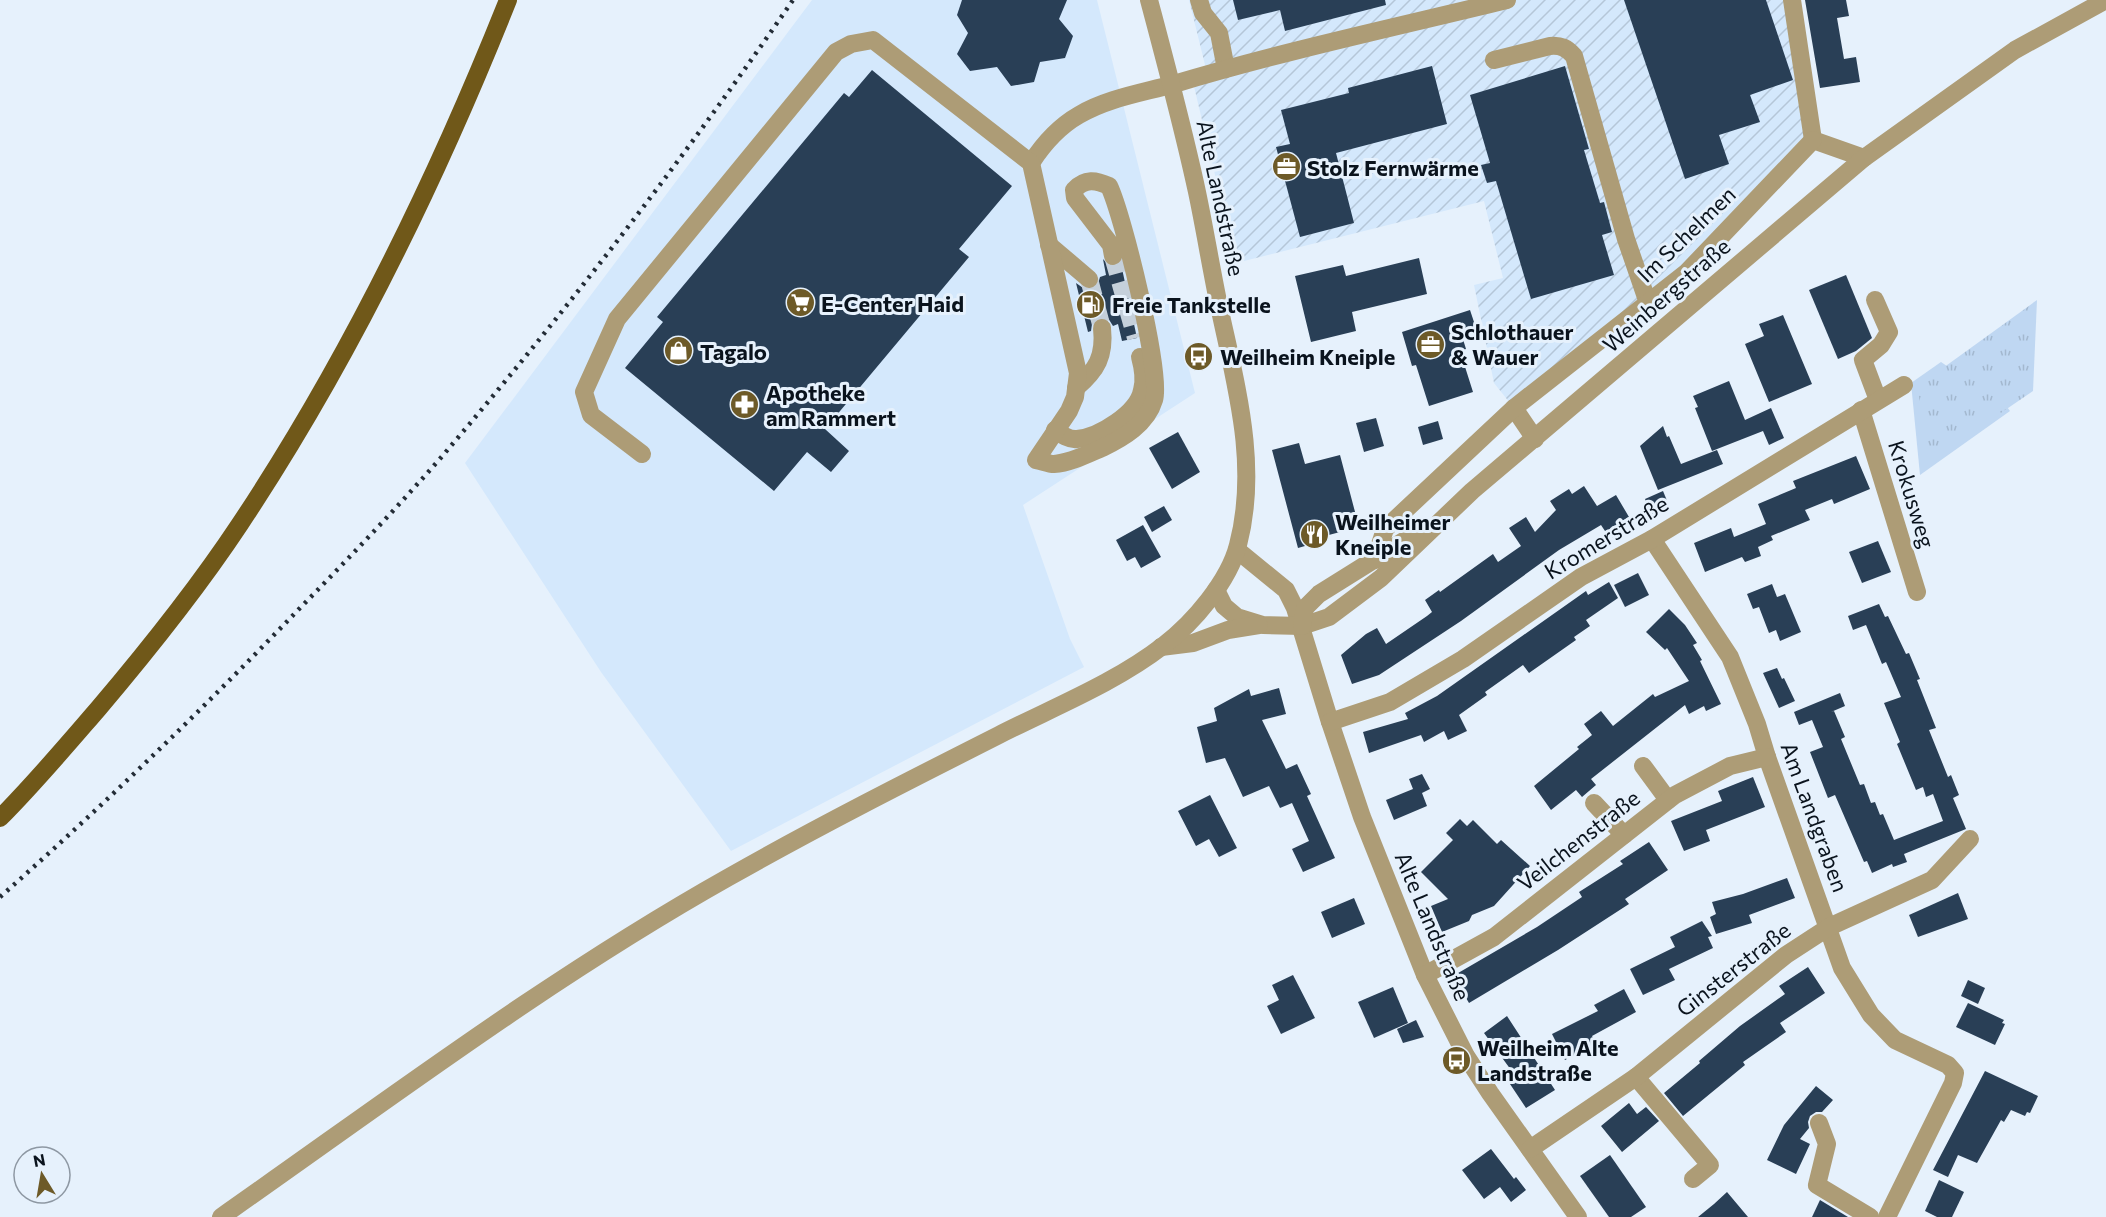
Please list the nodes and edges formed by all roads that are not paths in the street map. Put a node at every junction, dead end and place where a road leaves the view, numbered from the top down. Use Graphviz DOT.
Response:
graph roads {
  1 [pos="508,0"];
  2 [pos="1149,0"];
  3 [pos="1199,0"];
  4 [pos="1507,0"];
  5 [pos="1792,0"];
  6 [pos="2106,0"];
  7 [pos="1494,60"];
  8 [pos="1226,69"];
  9 [pos="1172,85"];
  10 [pos="1813,140"];
  11 [pos="1864,158"];
  12 [pos="1031,163"];
  13 [pos="1048,245"];
  14 [pos="1113,256"];
  15 [pos="1089,279"];
  16 [pos="1875,300"];
  17 [pos="1648,303"];
  18 [pos="1102,328"];
  19 [pos="1136,338"];
  20 [pos="1904,385"];
  21 [pos="1076,388"];
  22 [pos="1878,400"];
  23 [pos="1514,408"];
  24 [pos="1861,410"];
  25 [pos="1055,430"];
  26 [pos="1535,439"];
  27 [pos="642,454"];
  28 [pos="1448,512"];
  29 [pos="1652,539"];
  30 [pos="1237,550"];
  31 [pos="1375,560"];
  32 [pos="1216,590"];
  33 [pos="1286,591"];
  34 [pos="1917,592"];
  35 [pos="1319,594"];
  36 [pos="1263,625"];
  37 [pos="1302,626"];
  38 [pos="1161,647"];
  39 [pos="1330,722"];
  40 [pos="1767,757"];
  41 [pos="1642,766"];
  42 [pos="1668,801"];
  43 [pos="1594,803"];
  44 [pos="0,818"];
  45 [pos="1624,835"];
  46 [pos="1970,839"];
  47 [pos="1829,927"];
  48 [pos="1425,975"];
  49 [pos="1636,1077"];
  50 [pos="1819,1123"];
  51 [pos="1530,1149"];
  52 [pos="1693,1179"];
  53 [pos="221,1217"];
  54 [pos="1578,1217"];
  55 [pos="1870,1217"];
  56 [pos="1887,1217"];
  1 -- 44 [label="main road"];
  2 -- 9 [label="street, Alte Landstraße"];
  3 -- 8 [label="street"];
  4 -- 8 [label="street"];
  5 -- 10 [label="street"];
  6 -- 11 [label="street, Weinbergstraße"];
  7 -- 17 [label="street"];
  8 -- 9 [label="street"];
  9 -- 12 [label="street"];
  9 -- 30 [label="street, Alte Landstraße"];
  10 -- 11 [label="street"];
  10 -- 17 [label="street, Im Schelmen"];
  11 -- 26 [label="street, Weinbergstraße"];
  12 -- 13 [label="street"];
  12 -- 27 [label="street"];
  13 -- 15 [label="street"];
  13 -- 21 [label="street"];
  14 -- 25 [label="street"];
  16 -- 22 [label="street"];
  17 -- 23 [label="street, Im Schelmen"];
  18 -- 21 [label="street"];
  19 -- 25 [label="street"];
  20 -- 22 [label="street, Kromerstraße"];
  21 -- 25 [label="street"];
  22 -- 24 [label="street, Kromerstraße"];
  23 -- 26 [label="street"];
  23 -- 31 [label="street, Im Schelmen"];
  24 -- 29 [label="street, Kromerstraße"];
  24 -- 34 [label="street, Krokusweg"];
  26 -- 28 [label="street, Weinbergstraße"];
  28 -- 31 [label="street"];
  28 -- 37 [label="street"];
  29 -- 39 [label="street, Kromerstraße"];
  29 -- 40 [label="street, Am Landgraben"];
  30 -- 32 [label="street, Alte Landstraße"];
  30 -- 33 [label="street, Alte Landstraße"];
  31 -- 35 [label="street"];
  32 -- 36 [label="street"];
  32 -- 38 [label="street, Alte Landstraße"];
  33 -- 35 [label="street"];
  33 -- 37 [label="street, Alte Landstraße"];
  35 -- 37 [label="street"];
  36 -- 37 [label="street"];
  36 -- 38 [label="street"];
  37 -- 39 [label="street, Alte Landstraße"];
  38 -- 53 [label="street, Alte Landstraße"];
  39 -- 48 [label="street, Alte Landstraße"];
  40 -- 42 [label="street, Veilchenstraße"];
  40 -- 47 [label="street, Am Landgraben"];
  41 -- 42 [label="street"];
  42 -- 45 [label="street, Veilchenstraße"];
  43 -- 45 [label="street"];
  45 -- 48 [label="street, Veilchenstraße"];
  46 -- 47 [label="street, Ginsterstraße"];
  47 -- 49 [label="street, Ginsterstraße"];
  47 -- 56 [label="street, Am Landgraben"];
  48 -- 51 [label="street, Alte Landstraße"];
  49 -- 51 [label="street, Ginsterstraße"];
  49 -- 52 [label="street"];
  50 -- 55 [label="street"];
  51 -- 54 [label="street, Alte Landstraße"];
}
